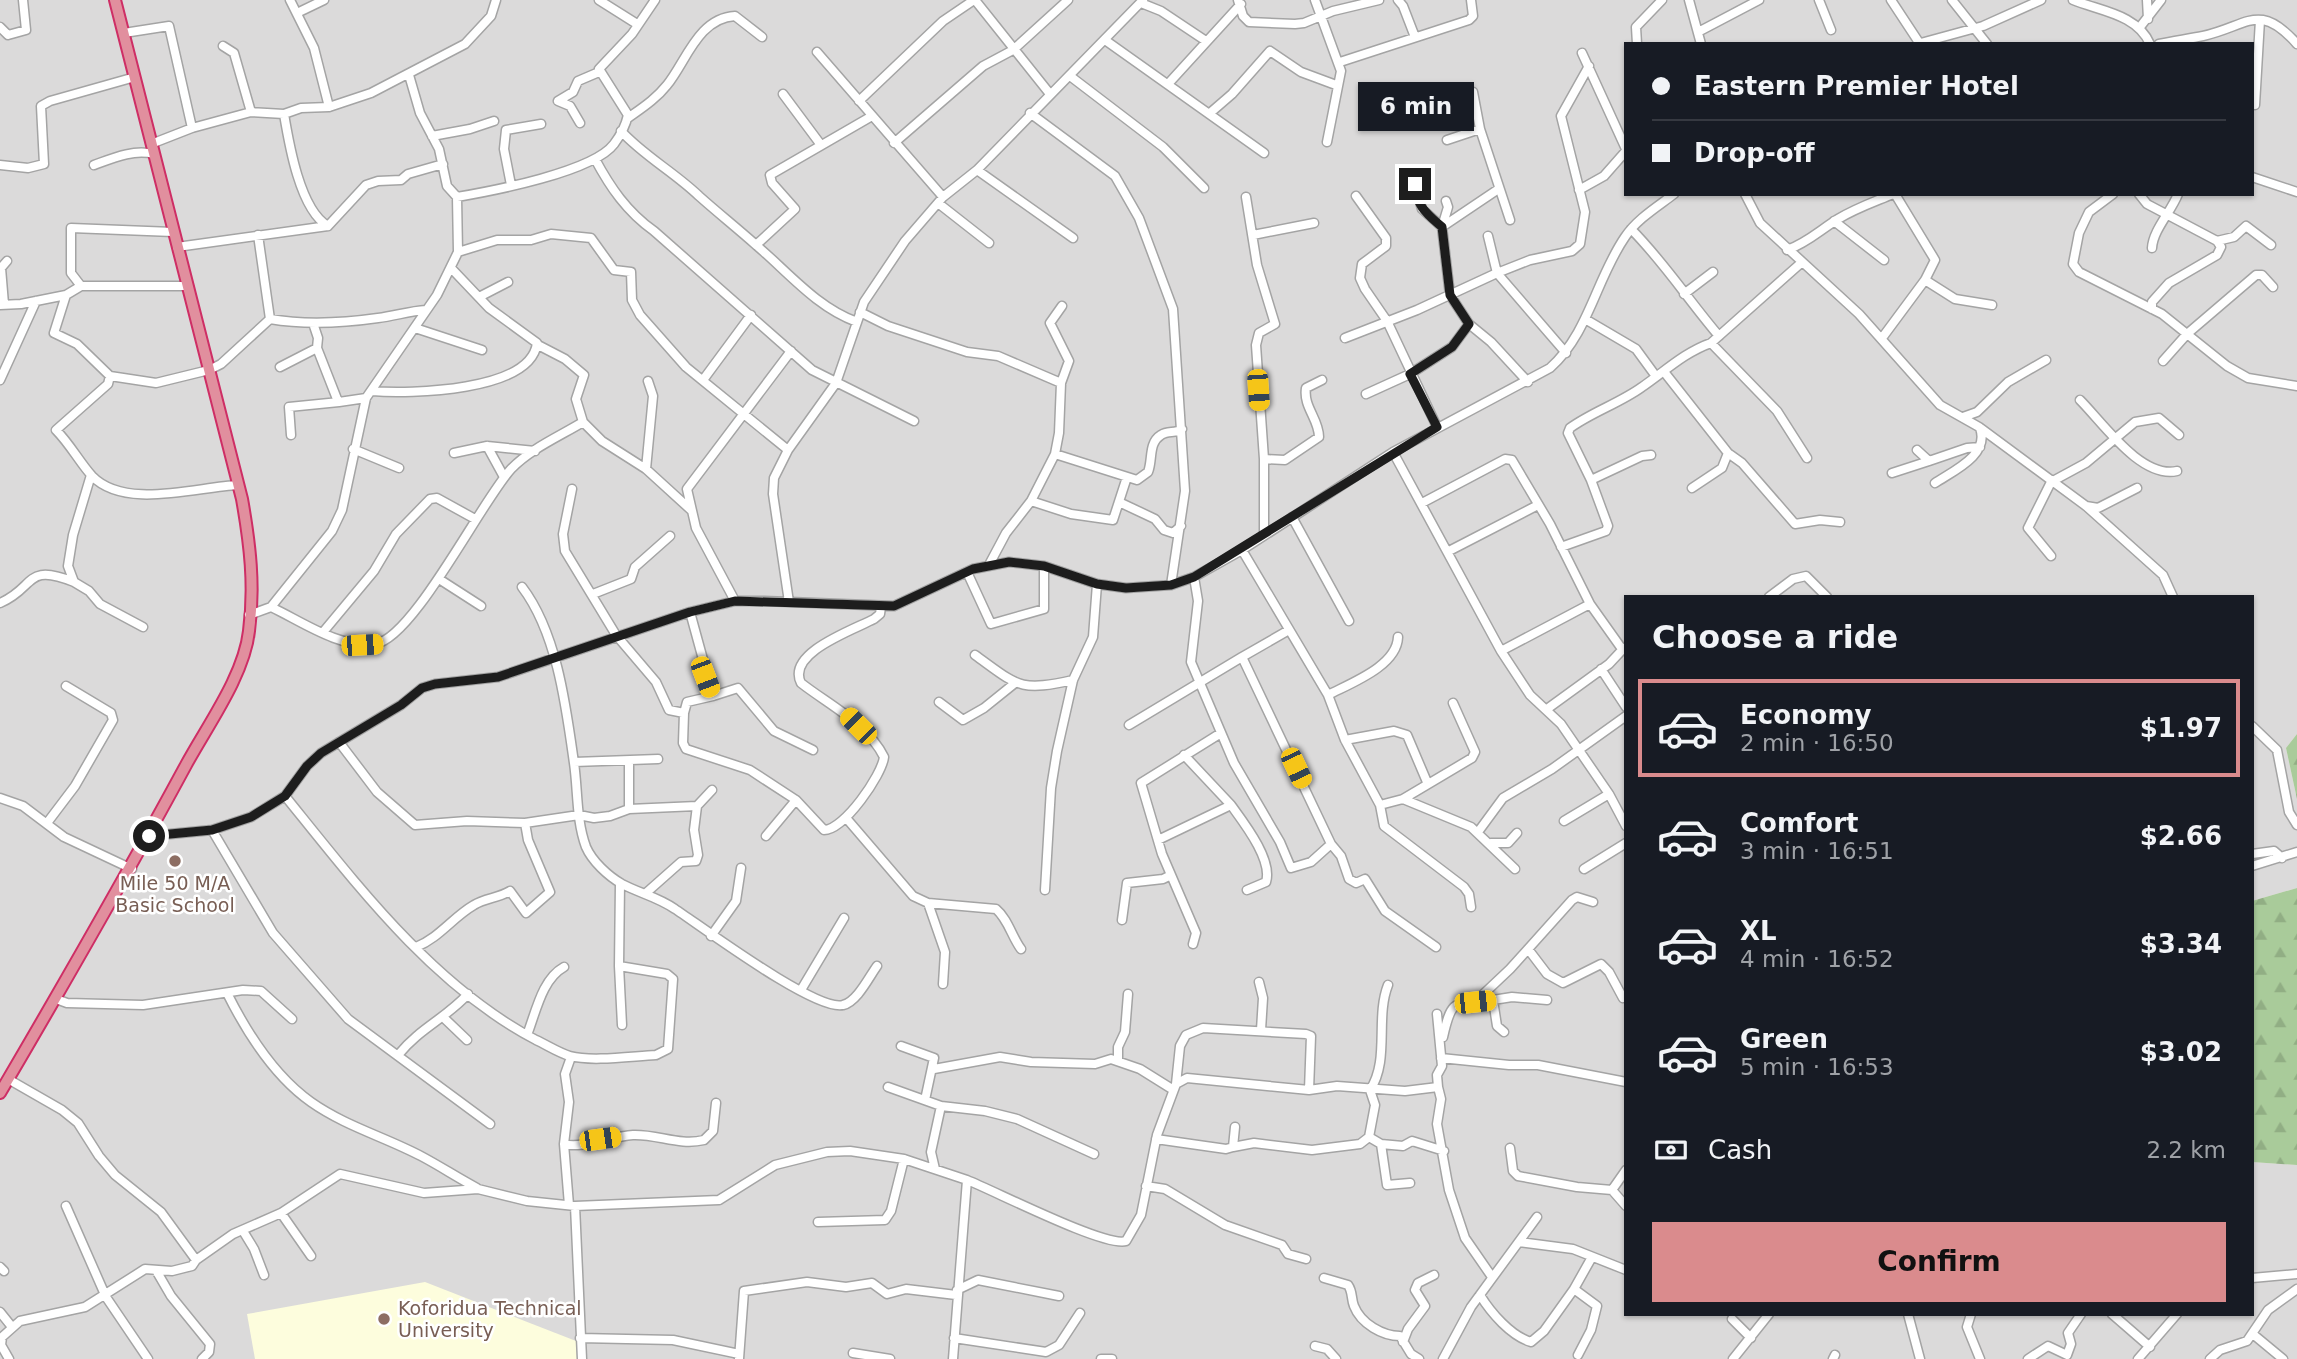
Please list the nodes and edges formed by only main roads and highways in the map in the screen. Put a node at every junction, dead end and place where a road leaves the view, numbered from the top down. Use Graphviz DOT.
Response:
graph roads {
  1 [pos="115,0"];
  2 [pos="0,1093"];
  1 -- 2 [label="highway"];
}
